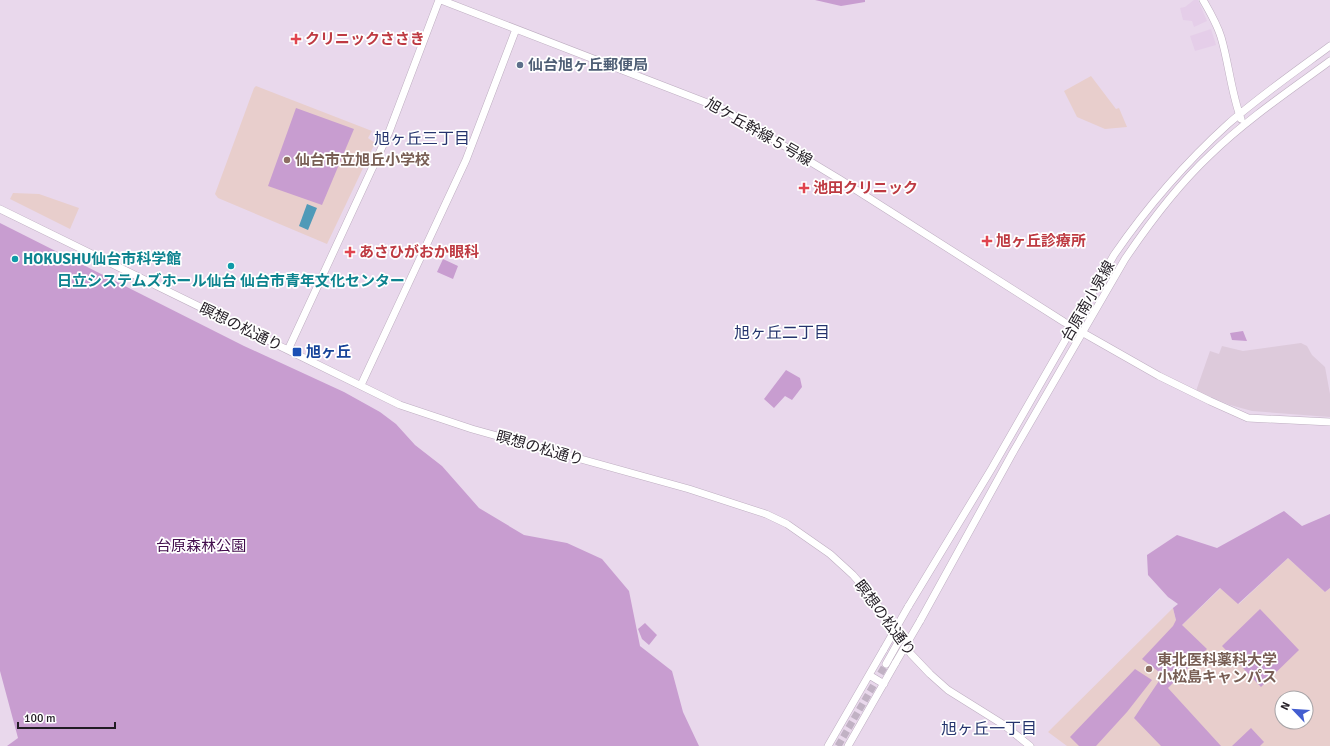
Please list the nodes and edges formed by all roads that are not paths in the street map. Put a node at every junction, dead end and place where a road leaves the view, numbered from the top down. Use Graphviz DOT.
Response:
graph roads {
  1 [pos="440,0"];
  2 [pos="1203,0"];
  3 [pos="516,29"];
  4 [pos="1330,46"];
  5 [pos="1330,61"];
  6 [pos="1239,115"];
  7 [pos="1243,126"];
  8 [pos="0,209"];
  9 [pos="1136,224"];
  10 [pos="1145,230"];
  11 [pos="1073,327"];
  12 [pos="1082,333"];
  13 [pos="288,350"];
  14 [pos="361,386"];
  15 [pos="1330,422"];
  16 [pos="900,639"];
  17 [pos="886,664"];
  18 [pos="869,675"];
  19 [pos="884,684"];
  20 [pos="828,746"];
  21 [pos="848,746"];
  22 [pos="1030,746"];
  1 -- 3 [label="street, 旭ケ丘幹線５号線"];
  1 -- 13 [label="street"];
  2 -- 6 [label="street"];
  3 -- 11 [label="street, 旭ケ丘幹線５号線"];
  3 -- 14 [label="street"];
  4 -- 6 [label="street, 台原南小泉線"];
  5 -- 7 [label="street, 台原南小泉線"];
  6 -- 7 [label="street"];
  6 -- 9 [label="street, 台原南小泉線"];
  7 -- 10 [label="street, 台原南小泉線"];
  8 -- 13 [label="street, 瞑想の松通り"];
  9 -- 10 [label="street"];
  9 -- 11 [label="street, 台原南小泉線"];
  10 -- 12 [label="street, 台原南小泉線"];
  11 -- 12 [label="street, 旭ケ丘幹線５号線"];
  11 -- 18 [label="street, 台原南小泉線, bridge"];
  12 -- 15 [label="street, 旭ケ丘幹線５号線"];
  12 -- 19 [label="street, 台原南小泉線, bridge"];
  13 -- 14 [label="street, 瞑想の松通り"];
  14 -- 16 [label="street, 瞑想の松通り"];
  16 -- 17 [label="street"];
  16 -- 22 [label="street, 瞑想の松通り"];
  18 -- 19 [label="street"];
  18 -- 20 [label="street"];
  19 -- 21 [label="street, 台原南小泉線"];
}
